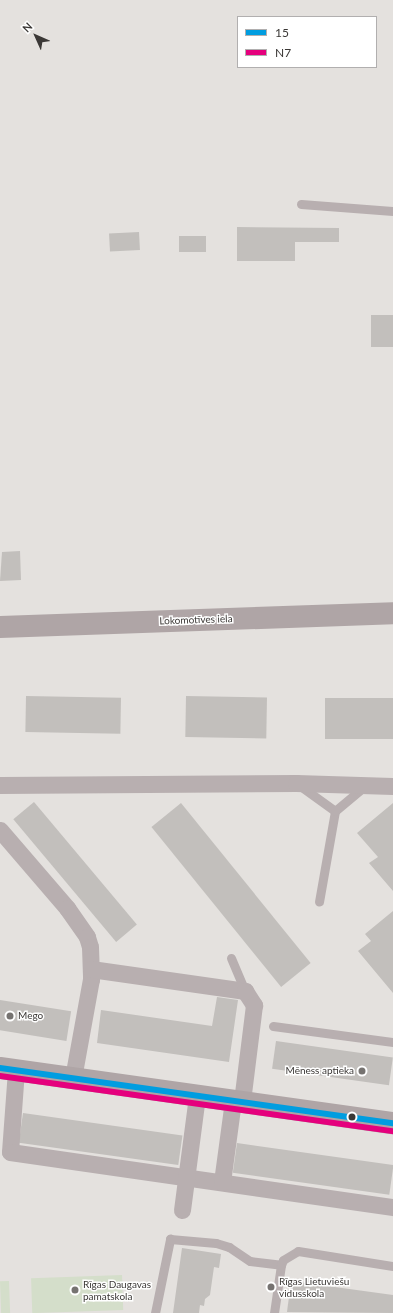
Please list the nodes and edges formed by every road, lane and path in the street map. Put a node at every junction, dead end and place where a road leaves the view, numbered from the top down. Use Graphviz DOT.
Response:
graph roads {
  1 [pos="301,204"];
  2 [pos="393,211"];
  3 [pos="393,613"];
  4 [pos="0,627"];
  5 [pos="296,782"];
  6 [pos="0,785"];
  7 [pos="365,786"];
  8 [pos="393,786"];
  9 [pos="335,811"];
  10 [pos="0,830"];
  11 [pos="320,902"];
  12 [pos="231,958"];
  13 [pos="91,969"];
  14 [pos="245,991"];
  15 [pos="273,1026"];
  16 [pos="393,1042"];
  17 [pos="8,1069"];
  18 [pos="73,1078"];
  19 [pos="197,1096"];
  20 [pos="237,1101"];
  21 [pos="393,1123"];
  22 [pos="186,1177"];
  23 [pos="222,1182"];
  24 [pos="393,1207"];
  25 [pos="182,1210"];
  26 [pos="281,1265"];
  27 [pos="393,1266"];
  28 [pos="155,1313"];
  29 [pos="274,1313"];
  1 -- 2 [label="lane"];
  3 -- 4 [label="street, Lokomotīves iela"];
  5 -- 6 [label="street"];
  5 -- 7 [label="street"];
  5 -- 9 [label="lane"];
  7 -- 8 [label="street"];
  7 -- 9 [label="lane"];
  9 -- 11 [label="lane"];
  10 -- 13 [label="street"];
  12 -- 14 [label="lane"];
  13 -- 14 [label="street"];
  13 -- 18 [label="street"];
  14 -- 20 [label="street"];
  15 -- 16 [label="lane"];
  17 -- 18 [label="street"];
  17 -- 22 [label="street"];
  18 -- 19 [label="street"];
  19 -- 20 [label="street"];
  19 -- 22 [label="street"];
  20 -- 21 [label="street"];
  20 -- 23 [label="street"];
  22 -- 23 [label="street"];
  22 -- 25 [label="street"];
  23 -- 24 [label="street"];
  26 -- 27 [label="lane"];
  26 -- 28 [label="lane"];
  26 -- 29 [label="lane"];
}
